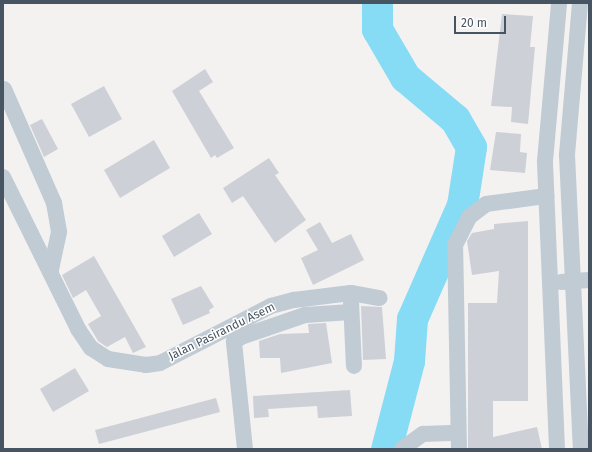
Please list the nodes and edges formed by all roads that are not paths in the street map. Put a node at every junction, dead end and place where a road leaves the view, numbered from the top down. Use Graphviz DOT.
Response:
graph roads {
  1 [pos="559,3"];
  2 [pos="583,8"];
  3 [pos="4,89"];
  4 [pos="3,177"];
  5 [pos="546,196"];
  6 [pos="51,271"];
  7 [pos="589,280"];
  8 [pos="571,281"];
  9 [pos="550,282"];
  10 [pos="350,294"];
  11 [pos="380,298"];
  12 [pos="351,312"];
  13 [pos="354,366"];
  14 [pos="458,432"];
  15 [pos="244,449"];
  16 [pos="402,449"];
  17 [pos="459,449"];
  18 [pos="558,449"];
  19 [pos="581,449"];
  1 -- 5 [label="street"];
  2 -- 8 [label="street"];
  3 -- 6 [label="street"];
  4 -- 6 [label="street, Jalan Pasirandu Asem"];
  5 -- 9 [label="street"];
  5 -- 14 [label="street"];
  6 -- 10 [label="street, Jalan Pasirandu Asem"];
  7 -- 8 [label="street"];
  8 -- 9 [label="street"];
  8 -- 19 [label="street"];
  9 -- 18 [label="street"];
  10 -- 11 [label="street, Jalan Pasirandu Asem"];
  10 -- 12 [label="street"];
  12 -- 13 [label="street"];
  12 -- 15 [label="street"];
  14 -- 16 [label="street"];
  14 -- 17 [label="street"];
}
